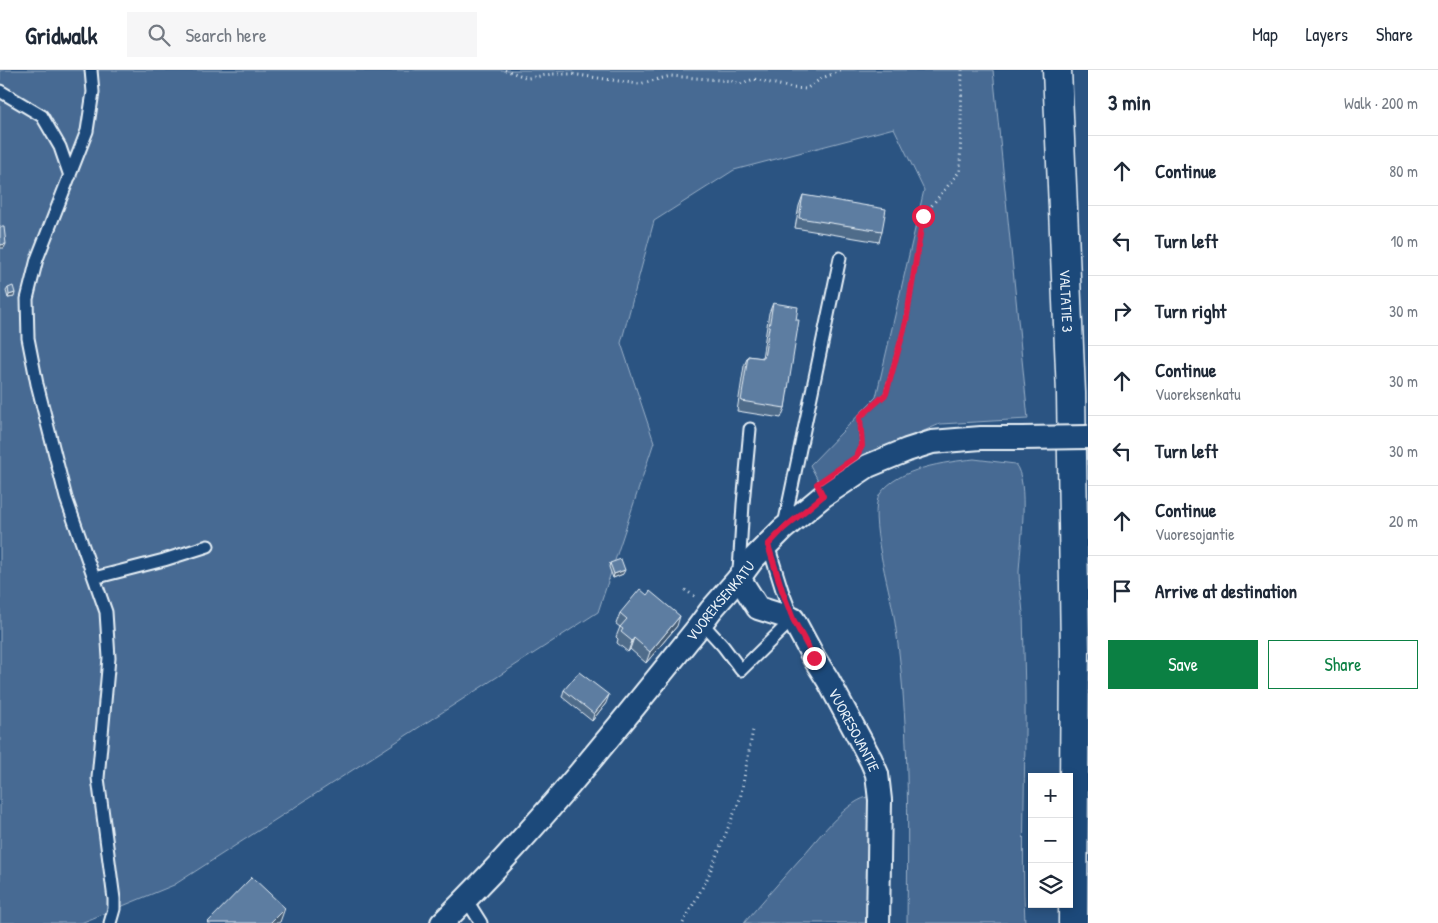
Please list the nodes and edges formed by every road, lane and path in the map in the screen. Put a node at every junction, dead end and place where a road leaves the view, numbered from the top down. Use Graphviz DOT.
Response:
graph roads {
  1 [pos="91,70"];
  2 [pos="505,70"];
  3 [pos="844,70"];
  4 [pos="962,70"];
  5 [pos="1057,70"];
  6 [pos="0,91"];
  7 [pos="70,176"];
  8 [pos="840,258"];
  9 [pos="750,429"];
  10 [pos="1088,436"];
  11 [pos="859,451"];
  12 [pos="776,537"];
  13 [pos="208,546"];
  14 [pos="94,578"];
  15 [pos="739,578"];
  16 [pos="793,619"];
  17 [pos="702,623"];
  18 [pos="753,730"];
  19 [pos="466,899"];
  20 [pos="110,923"];
  21 [pos="442,923"];
  22 [pos="481,923"];
  23 [pos="684,923"];
  24 [pos="878,923"];
  25 [pos="1073,923"];
  1 -- 7 [label="lane"];
  2 -- 3 [label="path"];
  4 -- 11 [label="path"];
  5 -- 25 [label="highway, VALTATIE 3"];
  6 -- 7 [label="lane"];
  7 -- 14 [label="lane"];
  8 -- 12 [label="lane"];
  9 -- 15 [label="lane"];
  10 -- 12 [label="street, VUOREKSENKATU, bridge"];
  12 -- 15 [label="street, VUOREKSENKATU"];
  12 -- 16 [label="lane"];
  13 -- 14 [label="lane"];
  14 -- 20 [label="lane"];
  15 -- 16 [label="street"];
  15 -- 17 [label="street, VUOREKSENKATU"];
  16 -- 17 [label="lane"];
  16 -- 24 [label="street, VUORESOJANTIE"];
  17 -- 19 [label="street, VUOREKSENKATU"];
  18 -- 23 [label="path"];
  19 -- 21 [label="street, VUOREKSENKATU"];
  19 -- 22 [label="lane"];
}
